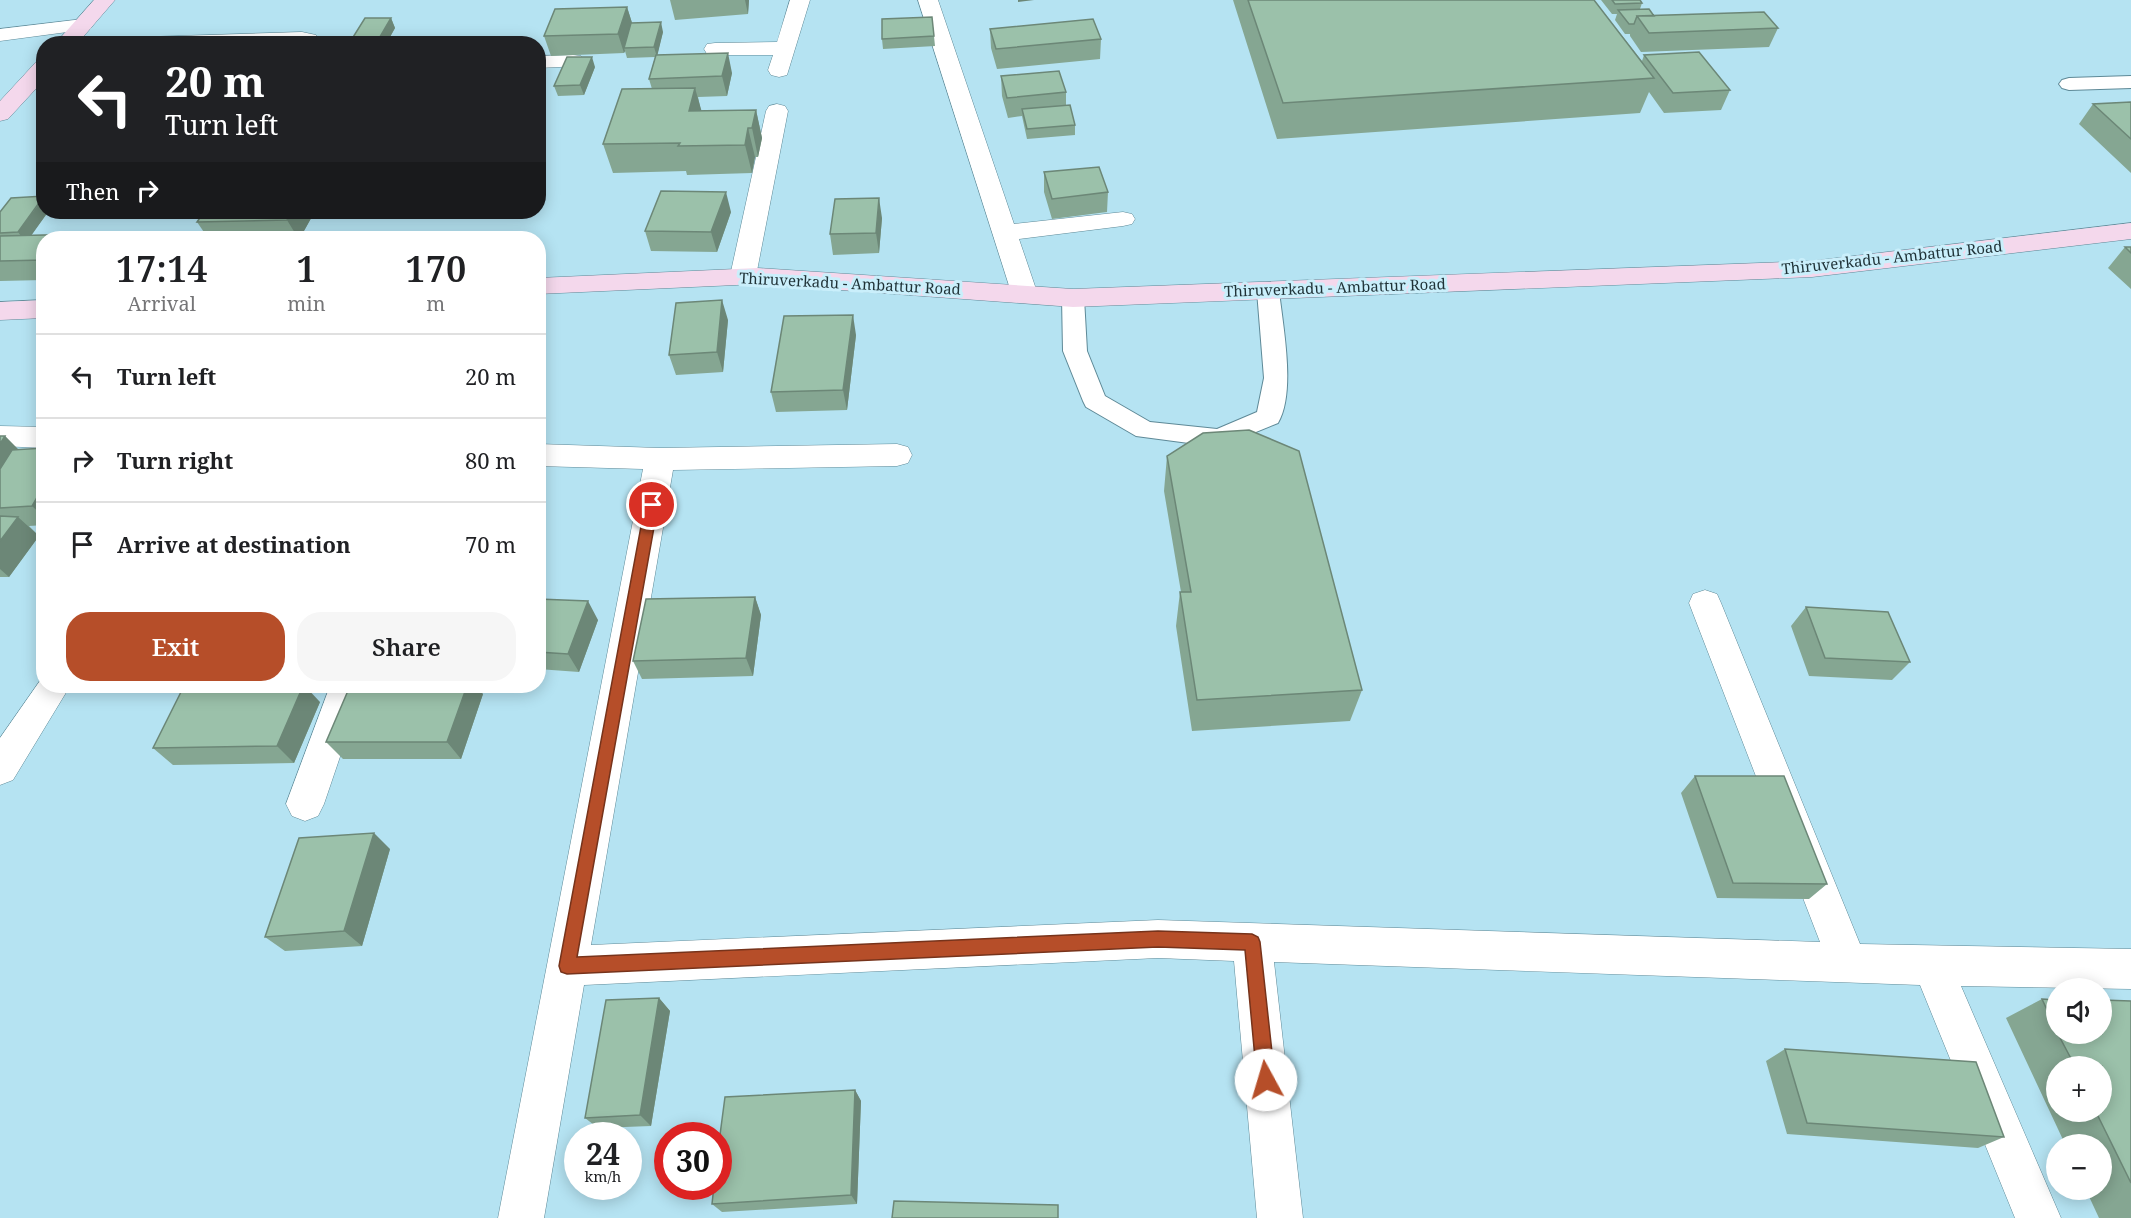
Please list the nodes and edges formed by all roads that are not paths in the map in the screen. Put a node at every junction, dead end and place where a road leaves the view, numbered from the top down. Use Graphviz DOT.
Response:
graph roads {
  1 [pos="105,0"];
  2 [pos="800,0"];
  3 [pos="928,0"];
  4 [pos="83,25"];
  5 [pos="0,35"];
  6 [pos="73,36"];
  7 [pos="785,48"];
  8 [pos="715,49"];
  9 [pos="573,61"];
  10 [pos="546,62"];
  11 [pos="778,70"];
  12 [pos="36,76"];
  13 [pos="2131,82"];
  14 [pos="2069,84"];
  15 [pos="777,111"];
  16 [pos="0,114"];
  17 [pos="1123,219"];
  18 [pos="2131,231"];
  19 [pos="1005,232"];
  20 [pos="743,276"];
  21 [pos="546,286"];
  22 [pos="1268,291"];
  23 [pos="1025,295"];
  24 [pos="1073,298"];
  25 [pos="36,309"];
  26 [pos="0,311"];
  27 [pos="0,436"];
  28 [pos="36,438"];
  29 [pos="897,454"];
  30 [pos="546,455"];
  31 [pos="660,459"];
  32 [pos="1706,603"];
  33 [pos="48,693"];
  34 [pos="345,693"];
  35 [pos="0,769"];
  36 [pos="305,804"];
  37 [pos="1252,942"];
  38 [pos="1848,963"];
  39 [pos="1932,965"];
  40 [pos="567,966"];
  41 [pos="2131,969"];
  42 [pos="521,1218"];
  43 [pos="1280,1218"];
  44 [pos="2038,1218"];
  1 -- 4 [label="main road"];
  2 -- 7 [label="street"];
  3 -- 19 [label="street"];
  4 -- 5 [label="street"];
  4 -- 6 [label="main road"];
  7 -- 8 [label="street"];
  7 -- 11 [label="street"];
  9 -- 10 [label="street"];
  12 -- 16 [label="main road"];
  13 -- 14 [label="lane"];
  15 -- 20 [label="street"];
  17 -- 19 [label="street"];
  18 -- 22 [label="main road, Thiruverkadu - Ambattur Road"];
  19 -- 23 [label="street"];
  20 -- 21 [label="main road, Thiruverkadu - Ambattur Road"];
  20 -- 23 [label="main road, Thiruverkadu - Ambattur Road"];
  22 -- 24 [label="main road, Thiruverkadu - Ambattur Road"];
  22 -- 24 [label="lane"];
  23 -- 24 [label="main road, Thiruverkadu - Ambattur Road"];
  25 -- 26 [label="main road"];
  27 -- 28 [label="street"];
  29 -- 31 [label="street"];
  30 -- 31 [label="street"];
  31 -- 40 [label="street"];
  32 -- 38 [label="street"];
  33 -- 35 [label="street"];
  34 -- 36 [label="street"];
  37 -- 38 [label="street"];
  37 -- 40 [label="street"];
  37 -- 43 [label="street"];
  38 -- 39 [label="street"];
  39 -- 41 [label="street"];
  39 -- 44 [label="street"];
  40 -- 42 [label="street"];
}
